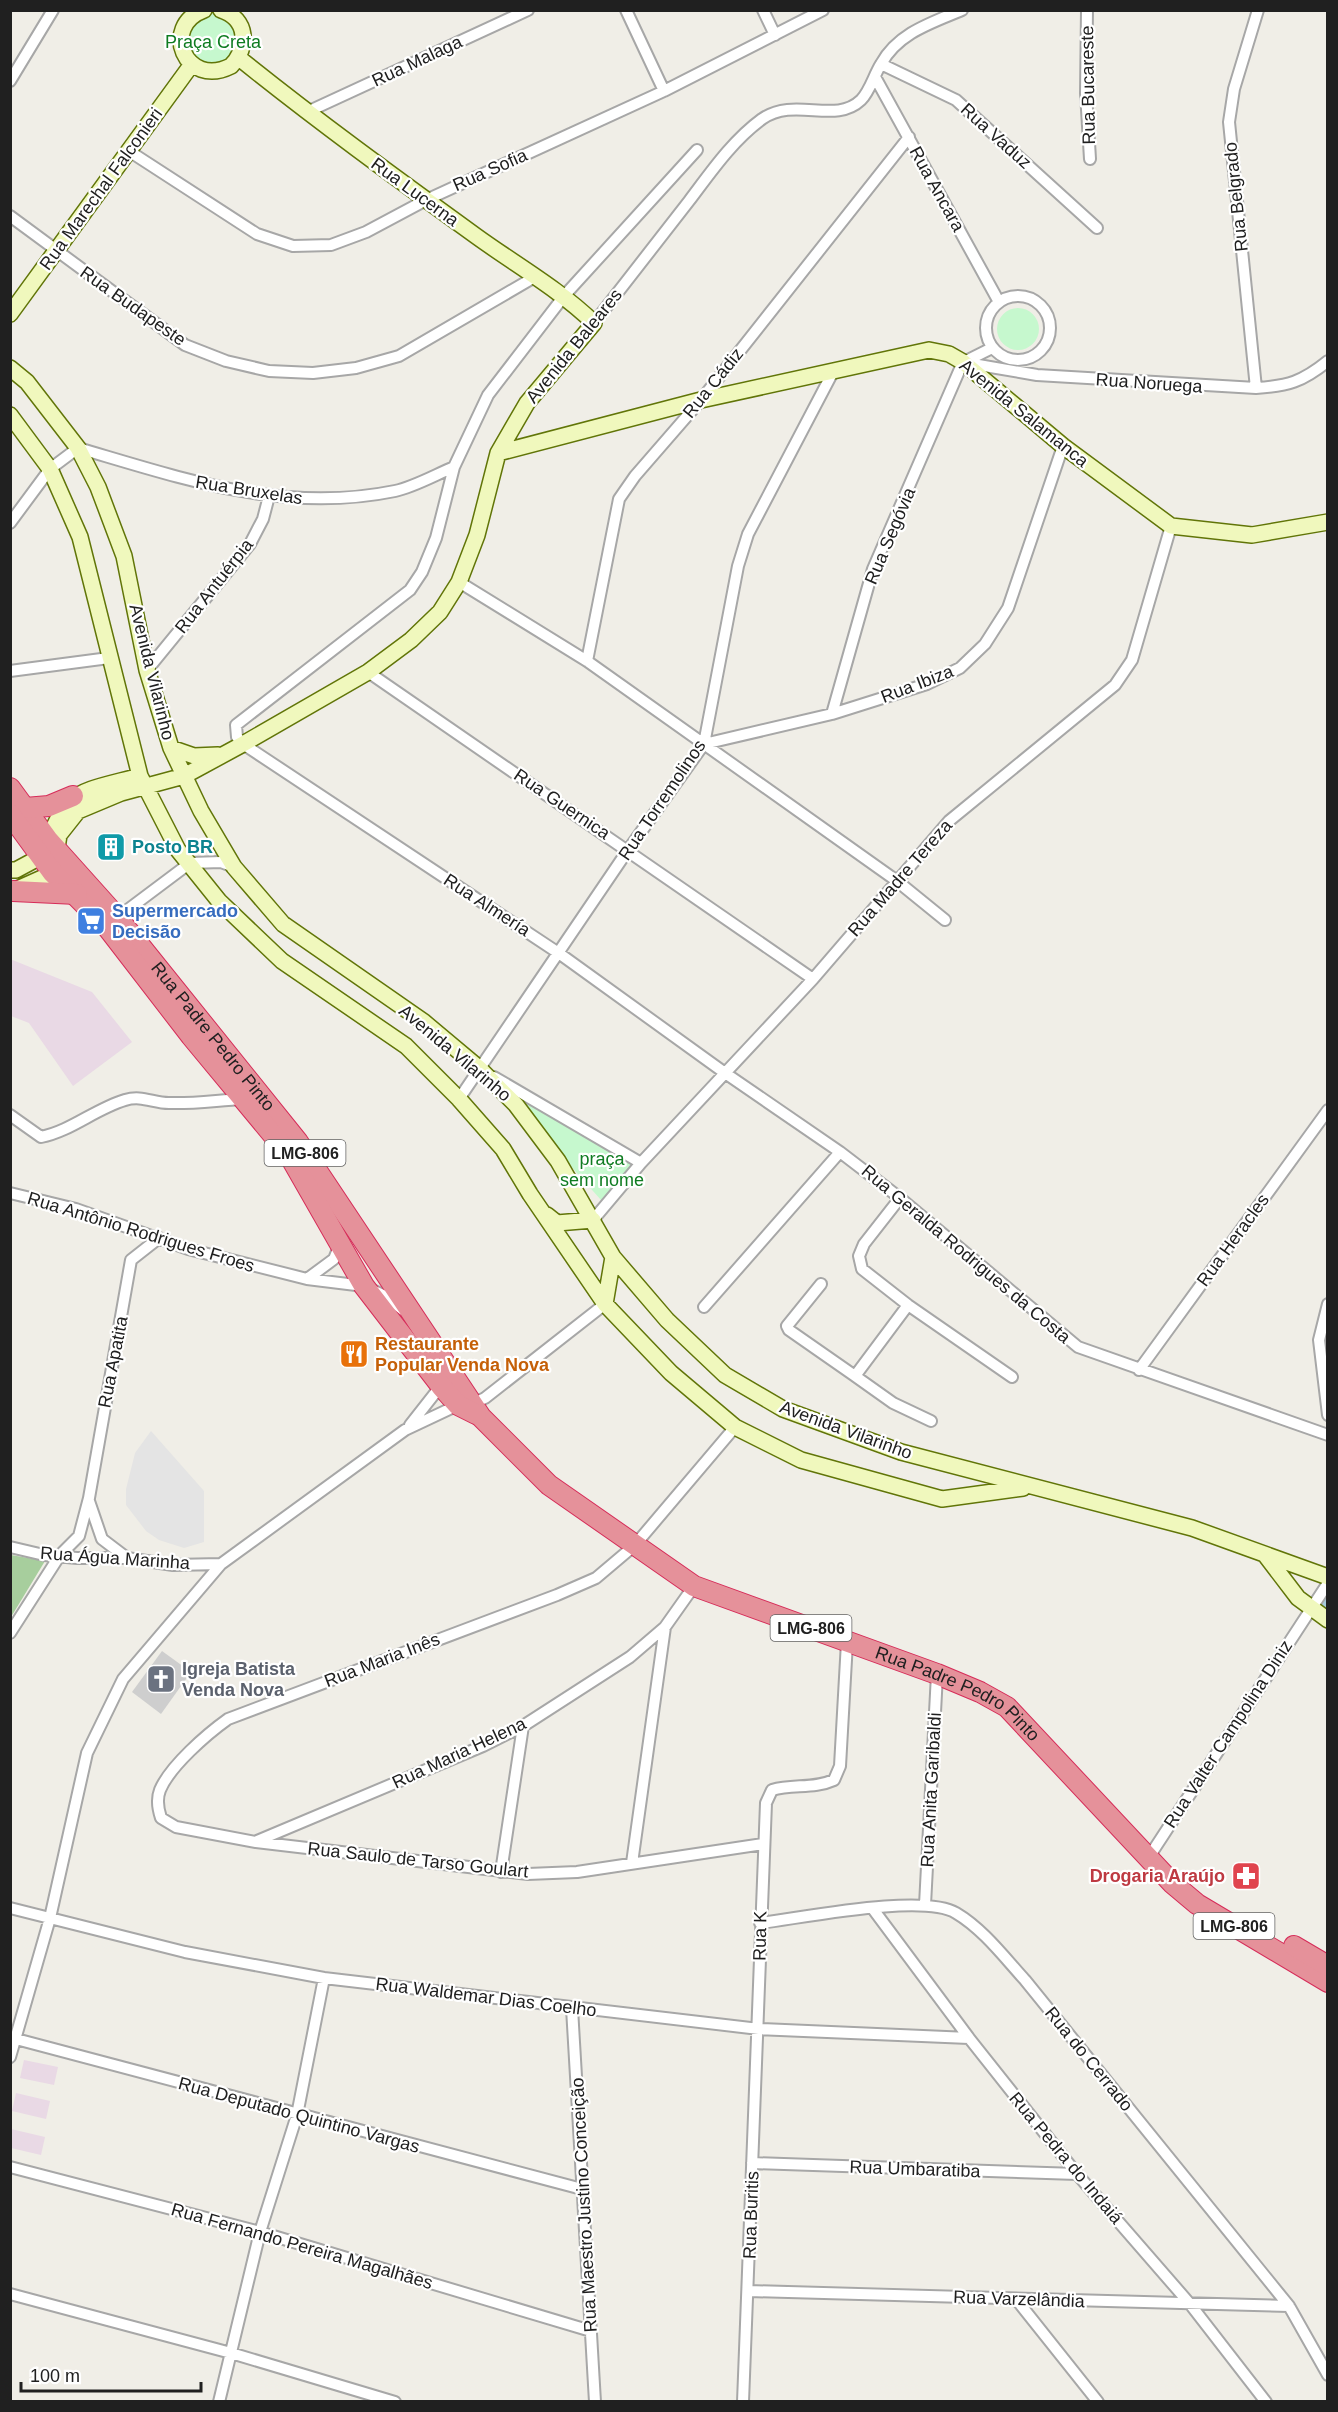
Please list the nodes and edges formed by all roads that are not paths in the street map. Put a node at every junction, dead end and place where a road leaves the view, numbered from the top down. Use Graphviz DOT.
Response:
graph roads {
  1 [pos="53,10"];
  2 [pos="528,10"];
  3 [pos="626,10"];
  4 [pos="763,10"];
  5 [pos="823,10"];
  6 [pos="962,10"];
  7 [pos="1087,10"];
  8 [pos="1258,10"];
  9 [pos="199,11"];
  10 [pos="231,13"];
  11 [pos="774,34"];
  12 [pos="239,58"];
  13 [pos="192,64"];
  14 [pos="881,64"];
  15 [pos="875,77"];
  16 [pos="10,81"];
  17 [pos="664,91"];
  18 [pos="307,112"];
  19 [pos="909,137"];
  20 [pos="697,150"];
  21 [pos="129,151"];
  22 [pos="1090,159"];
  23 [pos="426,200"];
  24 [pos="10,216"];
  25 [pos="1097,228"];
  26 [pos="56,251"];
  27 [pos="533,278"];
  28 [pos="564,296"];
  29 [pos="999,302"];
  30 [pos="10,314"];
  31 [pos="594,323"];
  32 [pos="992,348"];
  33 [pos="1029,359"];
  34 [pos="1328,361"];
  35 [pos="963,362"];
  36 [pos="10,368"];
  37 [pos="834,370"];
  38 [pos="1037,375"];
  39 [pos="1256,388"];
  40 [pos="701,400"];
  41 [pos="10,415"];
  42 [pos="1063,446"];
  43 [pos="78,448"];
  44 [pos="498,453"];
  45 [pos="454,467"];
  46 [pos="50,469"];
  47 [pos="268,496"];
  48 [pos="1328,522"];
  49 [pos="10,523"];
  50 [pos="1172,526"];
  51 [pos="459,582"];
  52 [pos="109,658"];
  53 [pos="587,661"];
  54 [pos="147,670"];
  55 [pos="10,671"];
  56 [pos="368,672"];
  57 [pos="832,714"];
  58 [pos="243,744"];
  59 [pos="704,744"];
  60 [pos="171,748"];
  61 [pos="224,754"];
  62 [pos="184,776"];
  63 [pos="143,782"];
  64 [pos="10,788"];
  65 [pos="73,796"];
  66 [pos="18,811"];
  67 [pos="628,849"];
  68 [pos="50,855"];
  69 [pos="190,863"];
  70 [pos="234,867"];
  71 [pos="10,870"];
  72 [pos="897,880"];
  73 [pos="12,891"];
  74 [pos="77,894"];
  75 [pos="945,920"];
  76 [pos="112,922"];
  77 [pos="560,954"];
  78 [pos="813,979"];
  79 [pos="480,1069"];
  80 [pos="725,1073"];
  81 [pos="243,1099"];
  82 [pos="459,1099"];
  83 [pos="1328,1110"];
  84 [pos="10,1115"];
  85 [pos="840,1152"];
  86 [pos="641,1163"];
  87 [pos="530,1194"];
  88 [pos="11,1197"];
  89 [pos="900,1198"];
  90 [pos="593,1220"];
  91 [pos="159,1238"];
  92 [pos="340,1244"];
  93 [pos="613,1257"];
  94 [pos="307,1279"];
  95 [pos="821,1284"];
  96 [pos="364,1286"];
  97 [pos="605,1304"];
  98 [pos="1328,1304"];
  99 [pos="908,1305"];
  100 [pos="704,1307"];
  101 [pos="420,1323"];
  102 [pos="1139,1370"];
  103 [pos="855,1376"];
  104 [pos="1012,1377"];
  105 [pos="446,1379"];
  106 [pos="471,1408"];
  107 [pos="1328,1416"];
  108 [pos="931,1421"];
  109 [pos="735,1427"];
  110 [pos="405,1430"];
  111 [pos="1328,1435"];
  112 [pos="1035,1487"];
  113 [pos="89,1498"];
  114 [pos="635,1545"];
  115 [pos="10,1547"];
  116 [pos="1264,1553"];
  117 [pos="60,1555"];
  118 [pos="127,1558"];
  119 [pos="220,1564"];
  120 [pos="1328,1577"];
  121 [pos="1328,1583"];
  122 [pos="694,1586"];
  123 [pos="1310,1609"];
  124 [pos="1328,1620"];
  125 [pos="665,1627"];
  126 [pos="10,1633"];
  127 [pos="847,1642"];
  128 [pos="937,1674"];
  129 [pos="523,1726"];
  130 [pos="157,1805"];
  131 [pos="256,1842"];
  132 [pos="763,1844"];
  133 [pos="1150,1856"];
  134 [pos="632,1863"];
  135 [pos="501,1872"];
  136 [pos="925,1905"];
  137 [pos="10,1908"];
  138 [pos="873,1909"];
  139 [pos="50,1917"];
  140 [pos="760,1923"];
  141 [pos="1328,1966"];
  142 [pos="324,1978"];
  143 [pos="1328,1982"];
  144 [pos="572,2008"];
  145 [pos="759,2029"];
  146 [pos="969,2038"];
  147 [pos="16,2039"];
  148 [pos="10,2057"];
  149 [pos="297,2115"];
  150 [pos="752,2163"];
  151 [pos="10,2167"];
  152 [pos="1077,2174"];
  153 [pos="582,2189"];
  154 [pos="260,2232"];
  155 [pos="748,2291"];
  156 [pos="10,2294"];
  157 [pos="1016,2299"];
  158 [pos="1190,2304"];
  159 [pos="1289,2307"];
  160 [pos="591,2331"];
  161 [pos="231,2354"];
  162 [pos="1328,2375"];
  163 [pos="219,2402"];
  164 [pos="395,2402"];
  165 [pos="595,2402"];
  166 [pos="743,2402"];
  167 [pos="1098,2402"];
  168 [pos="1266,2402"];
  1 -- 16 [label="street"];
  2 -- 18 [label="street, Rua Malaga"];
  3 -- 17 [label="street"];
  4 -- 11 [label="street"];
  5 -- 11 [label="street, Rua Sofia"];
  6 -- 14 [label="street, Avenida Baleares"];
  7 -- 22 [label="street, Rua Bucareste"];
  8 -- 39 [label="street, Rua Belgrado"];
  9 -- 13 [label="main road"];
  10 -- 12 [label="main road"];
  11 -- 17 [label="street, Rua Sofia"];
  12 -- 13 [label="main road"];
  12 -- 18 [label="main road, Rua Lucerna"];
  13 -- 21 [label="main road, Rua Marechal Falconieri"];
  14 -- 15 [label="street, Avenida Baleares"];
  14 -- 25 [label="street, Rua Vaduz"];
  15 -- 19 [label="street, Rua Ancara"];
  15 -- 31 [label="street, Avenida Baleares"];
  17 -- 23 [label="street, Rua Sofia"];
  18 -- 23 [label="main road, Rua Lucerna"];
  19 -- 29 [label="street, Rua Ancara"];
  19 -- 40 [label="street, Rua Cádiz"];
  20 -- 28 [label="street, Avenida Baleares"];
  21 -- 23 [label="street, Rua Sofia"];
  21 -- 26 [label="main road, Rua Marechal Falconieri"];
  23 -- 27 [label="main road, Rua Lucerna"];
  24 -- 26 [label="street, Rua Budapeste"];
  26 -- 27 [label="street, Rua Budapeste"];
  26 -- 30 [label="main road, Rua Marechal Falconieri"];
  27 -- 28 [label="main road, Rua Lucerna"];
  28 -- 31 [label="main road, Rua Lucerna"];
  28 -- 45 [label="street, Avenida Baleares"];
  29 -- 32 [label="street"];
  29 -- 33 [label="street"];
  31 -- 44 [label="main road, Avenida Baleares"];
  32 -- 33 [label="street"];
  32 -- 35 [label="street"];
  33 -- 38 [label="street"];
  34 -- 39 [label="street, Rua Noruega"];
  35 -- 37 [label="main road, Avenida Salamanca"];
  35 -- 38 [label="street, Rua Noruega"];
  35 -- 42 [label="main road, Avenida Salamanca"];
  35 -- 57 [label="street, Rua Segóvia"];
  36 -- 43 [label="main road, Avenida Vilarinho"];
  37 -- 40 [label="main road, Avenida Salamanca"];
  37 -- 59 [label="street, Rua Torremolinos"];
  38 -- 39 [label="street, Rua Noruega"];
  40 -- 44 [label="main road, Avenida Salamanca"];
  40 -- 53 [label="street, Rua Cádiz"];
  41 -- 46 [label="main road, Avenida Vilarinho"];
  42 -- 50 [label="main road, Avenida Salamanca"];
  42 -- 57 [label="street, Rua Ibiza"];
  43 -- 46 [label="street"];
  43 -- 47 [label="street, Rua Bruxelas"];
  43 -- 54 [label="main road, Avenida Vilarinho"];
  44 -- 51 [label="main road, Avenida Baleares"];
  45 -- 47 [label="street, Rua Bruxelas"];
  45 -- 58 [label="street, Avenida Baleares"];
  46 -- 49 [label="street"];
  46 -- 52 [label="main road, Avenida Vilarinho"];
  47 -- 54 [label="street, Rua Antuérpia"];
  48 -- 50 [label="main road, Avenida Salamanca"];
  50 -- 72 [label="street, Rua Madre Tereza"];
  51 -- 53 [label="street"];
  51 -- 56 [label="main road, Avenida Baleares"];
  52 -- 55 [label="street"];
  52 -- 63 [label="main road, Avenida Vilarinho"];
  53 -- 59 [label="street"];
  54 -- 60 [label="main road, Avenida Vilarinho"];
  56 -- 58 [label="main road, Avenida Baleares"];
  56 -- 67 [label="street, Rua Guernica"];
  57 -- 59 [label="street, Rua Ibiza"];
  58 -- 61 [label="main road, Avenida Baleares"];
  58 -- 77 [label="street, Rua Almería"];
  59 -- 67 [label="street, Rua Torremolinos"];
  59 -- 72 [label="street"];
  60 -- 61 [label="main road, Avenida Baleares"];
  60 -- 62 [label="main road, Avenida Vilarinho"];
  61 -- 62 [label="main road, Avenida Baleares"];
  62 -- 63 [label="main road, Avenida Baleares"];
  62 -- 70 [label="main road, Avenida Vilarinho"];
  63 -- 65 [label="main road, Avenida Baleares"];
  63 -- 68 [label="main road, Avenida Baleares"];
  63 -- 69 [label="main road, Avenida Vilarinho"];
  64 -- 66 [label="highway, Rua Padre Pedro Pinto / LMG-806"];
  65 -- 66 [label="highway"];
  65 -- 68 [label="main road"];
  66 -- 68 [label="highway, Rua Padre Pedro Pinto / LMG-806"];
  67 -- 77 [label="street, Rua Torremolinos"];
  67 -- 78 [label="street, Rua Guernica"];
  68 -- 71 [label="main road"];
  68 -- 73 [label="main road"];
  68 -- 74 [label="highway, Rua Padre Pedro Pinto / LMG-806"];
  68 -- 76 [label="highway, Rua Padre Pedro Pinto / LMG-806"];
  69 -- 70 [label="street"];
  69 -- 76 [label="street"];
  69 -- 82 [label="main road, Avenida Vilarinho"];
  70 -- 79 [label="main road, Avenida Vilarinho"];
  72 -- 75 [label="street"];
  72 -- 78 [label="street, Rua Madre Tereza"];
  73 -- 74 [label="highway"];
  74 -- 76 [label="highway, Rua Padre Pedro Pinto / LMG-806"];
  76 -- 81 [label="highway, Rua Padre Pedro Pinto / LMG-806"];
  76 -- 101 [label="highway, Rua Padre Pedro Pinto / LMG-806"];
  77 -- 79 [label="street, Rua Torremolinos"];
  77 -- 80 [label="street, Rua Almería"];
  78 -- 80 [label="street, Rua Madre Tereza"];
  79 -- 82 [label="street, Rua Torremolinos"];
  79 -- 86 [label="street"];
  79 -- 90 [label="main road, Avenida Vilarinho"];
  80 -- 85 [label="street, Rua Geralda Rodrigues da Costa"];
  80 -- 86 [label="street, Rua Madre Tereza"];
  81 -- 84 [label="street"];
  81 -- 92 [label="highway, Rua Padre Pedro Pinto / LMG-806"];
  82 -- 87 [label="main road, Avenida Vilarinho"];
  83 -- 102 [label="street, Rua Heracles"];
  85 -- 89 [label="street, Rua Geralda Rodrigues da Costa"];
  85 -- 100 [label="street"];
  86 -- 90 [label="street, Rua Madre Tereza"];
  87 -- 90 [label="main road"];
  87 -- 97 [label="main road, Avenida Vilarinho"];
  88 -- 91 [label="street, Rua Antônio Rodrigues Froes"];
  89 -- 99 [label="street"];
  89 -- 102 [label="street, Rua Geralda Rodrigues da Costa"];
  90 -- 93 [label="main road, Avenida Vilarinho"];
  91 -- 94 [label="street, Rua Antônio Rodrigues Froes"];
  91 -- 113 [label="street, Rua Apatita"];
  92 -- 94 [label="street"];
  92 -- 96 [label="highway, Rua Padre Pedro Pinto / LMG-806"];
  93 -- 97 [label="main road"];
  93 -- 112 [label="main road, Avenida Vilarinho"];
  94 -- 96 [label="street, Rua Antônio Rodrigues Froes"];
  95 -- 103 [label="street"];
  96 -- 101 [label="street, Rua Antônio Rodrigues Froes"];
  96 -- 105 [label="highway, Rua Padre Pedro Pinto / LMG-806"];
  97 -- 106 [label="street"];
  97 -- 109 [label="main road, Avenida Vilarinho"];
  98 -- 107 [label="street"];
  99 -- 103 [label="street"];
  99 -- 104 [label="street"];
  101 -- 105 [label="highway, Rua Padre Pedro Pinto / LMG-806"];
  102 -- 111 [label="street, Rua Geralda Rodrigues da Costa"];
  103 -- 108 [label="street"];
  105 -- 106 [label="highway, Rua Padre Pedro Pinto / LMG-806"];
  105 -- 110 [label="street"];
  106 -- 110 [label="street"];
  106 -- 114 [label="highway, Rua Padre Pedro Pinto / LMG-806"];
  109 -- 112 [label="main road, Avenida Vilarinho"];
  109 -- 114 [label="street, Rua Maria Inês"];
  110 -- 119 [label="street"];
  112 -- 116 [label="main road, Avenida Vilarinho"];
  113 -- 117 [label="street, Rua Apatita"];
  113 -- 118 [label="street, Rua Apatita"];
  114 -- 122 [label="highway, Rua Padre Pedro Pinto / LMG-806"];
  114 -- 130 [label="street, Rua Maria Inês"];
  115 -- 117 [label="street, Rua Água Marinha"];
  116 -- 120 [label="main road, Avenida Vilarinho"];
  116 -- 123 [label="main road"];
  117 -- 118 [label="street, Rua Água Marinha"];
  117 -- 126 [label="street, Rua Apatita"];
  118 -- 119 [label="street, Rua Água Marinha"];
  119 -- 139 [label="street"];
  121 -- 123 [label="street, Rua Valter Campolina Diniz"];
  122 -- 125 [label="street, Rua Maria Helena"];
  122 -- 127 [label="highway, Rua Padre Pedro Pinto / LMG-806"];
  123 -- 124 [label="main road"];
  123 -- 133 [label="street, Rua Valter Campolina Diniz"];
  125 -- 129 [label="street, Rua Maria Helena"];
  125 -- 134 [label="street"];
  127 -- 128 [label="highway, Rua Padre Pedro Pinto / LMG-806"];
  127 -- 132 [label="street, Rua K"];
  128 -- 133 [label="highway, Rua Padre Pedro Pinto / LMG-806"];
  128 -- 136 [label="street, Rua Anita Garibaldi"];
  129 -- 131 [label="street, Rua Maria Helena"];
  129 -- 135 [label="street"];
  130 -- 131 [label="street, Rua Saulo de Tarso Goulart"];
  131 -- 135 [label="street, Rua Saulo de Tarso Goulart"];
  132 -- 134 [label="street, Rua Saulo de Tarso Goulart"];
  132 -- 140 [label="street, Rua K"];
  133 -- 141 [label="highway, Rua Padre Pedro Pinto / LMG-806"];
  133 -- 143 [label="highway, Rua Padre Pedro Pinto / LMG-806"];
  134 -- 135 [label="street, Rua Saulo de Tarso Goulart"];
  136 -- 138 [label="street, Rua do Cerrado"];
  136 -- 159 [label="street, Rua do Cerrado"];
  137 -- 139 [label="street, Rua Waldemar Dias Coelho"];
  138 -- 140 [label="street, Rua do Cerrado"];
  138 -- 146 [label="street, Rua Pedra do Indaiá"];
  139 -- 142 [label="street, Rua Waldemar Dias Coelho"];
  139 -- 147 [label="street"];
  140 -- 145 [label="street, Rua K"];
  142 -- 144 [label="street, Rua Waldemar Dias Coelho"];
  142 -- 149 [label="street"];
  144 -- 145 [label="street, Rua Waldemar Dias Coelho"];
  144 -- 153 [label="street, Rua Maestro Justino Conceição"];
  145 -- 146 [label="street, Rua Waldemar Dias Coelho"];
  145 -- 150 [label="street, Rua Buritis"];
  146 -- 152 [label="street, Rua Pedra do Indaiá"];
  147 -- 148 [label="street"];
  147 -- 149 [label="street, Rua Deputado Quintino Vargas"];
  149 -- 153 [label="street, Rua Deputado Quintino Vargas"];
  149 -- 154 [label="street"];
  150 -- 152 [label="street, Rua Umbaratiba"];
  150 -- 155 [label="street, Rua Buritis"];
  151 -- 154 [label="street, Rua Fernando Pereira Magalhães"];
  152 -- 158 [label="street, Rua Pedra do Indaiá"];
  153 -- 160 [label="street, Rua Maestro Justino Conceição"];
  154 -- 160 [label="street, Rua Fernando Pereira Magalhães"];
  154 -- 161 [label="street"];
  155 -- 157 [label="street, Rua Varzelândia"];
  155 -- 166 [label="street, Rua Buritis"];
  156 -- 161 [label="street"];
  157 -- 158 [label="street, Rua Varzelândia"];
  157 -- 167 [label="street"];
  158 -- 159 [label="street, Rua Varzelândia"];
  158 -- 168 [label="street, Rua Pedra do Indaiá"];
  159 -- 162 [label="street, Rua do Cerrado"];
  160 -- 165 [label="street, Rua Maestro Justino Conceição"];
  161 -- 163 [label="street"];
  161 -- 164 [label="street"];
}
